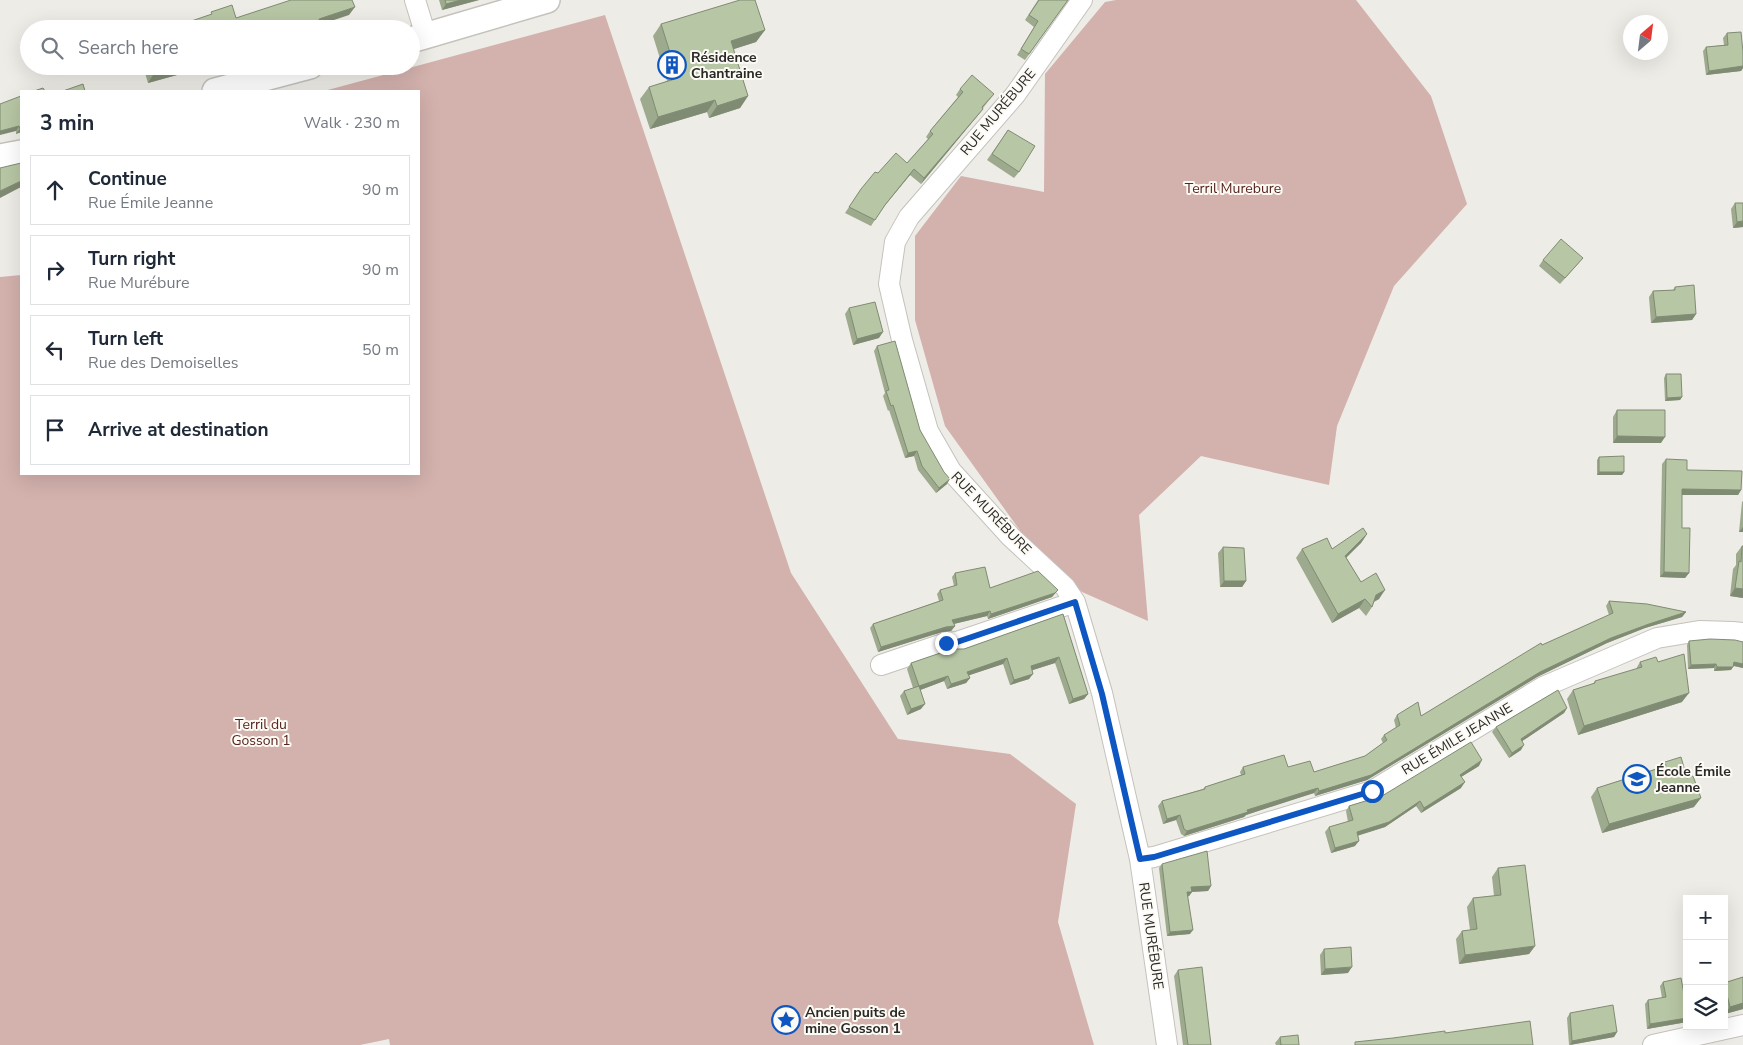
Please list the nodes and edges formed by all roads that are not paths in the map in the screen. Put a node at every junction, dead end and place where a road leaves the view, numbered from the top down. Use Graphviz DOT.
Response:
graph roads {
  1 [pos="415,0"];
  2 [pos="547,0"];
  3 [pos="1082,0"];
  4 [pos="417,20"];
  5 [pos="420,37"];
  6 [pos="276,75"];
  7 [pos="219,90"];
  8 [pos="20,153"];
  9 [pos="0,157"];
  10 [pos="1075,602"];
  11 [pos="1743,633"];
  12 [pos="881,665"];
  13 [pos="1140,859"];
  14 [pos="1743,1025"];
  15 [pos="1167,1045"];
  16 [pos="1653,1045"];
  1 -- 4 [label="street"];
  2 -- 5 [label="street"];
  3 -- 10 [label="street, RUE MURÉBURE"];
  6 -- 7 [label="street"];
  8 -- 9 [label="street"];
  10 -- 12 [label="street"];
  10 -- 13 [label="street, RUE MURÉBURE"];
  11 -- 13 [label="street, RUE ÉMILE JEANNE"];
  13 -- 15 [label="street, RUE MURÉBURE"];
  14 -- 16 [label="street"];
}
